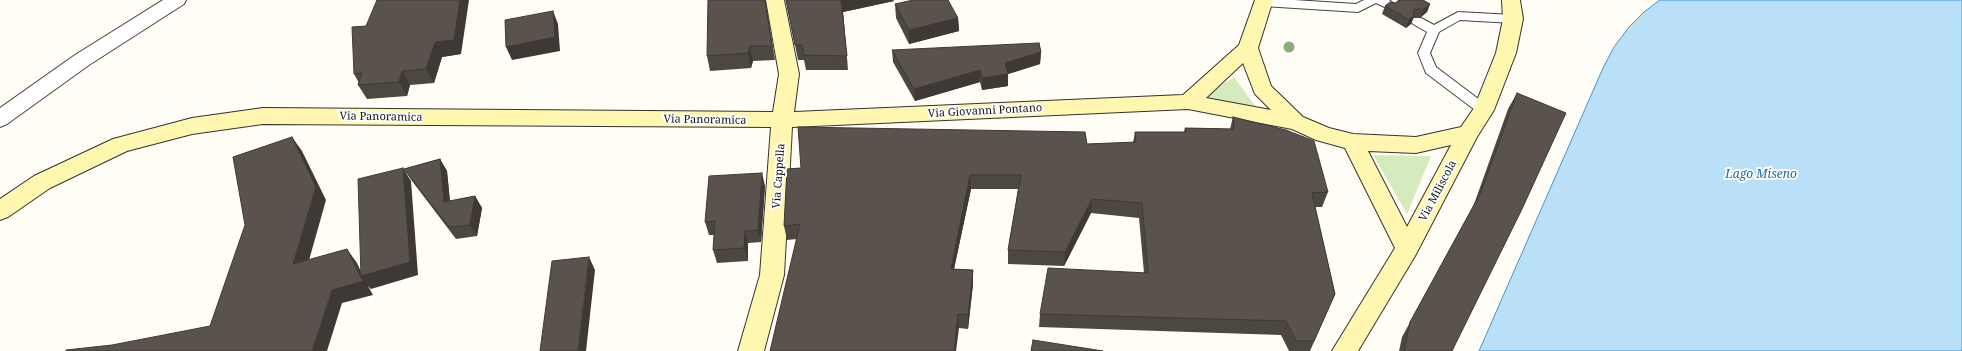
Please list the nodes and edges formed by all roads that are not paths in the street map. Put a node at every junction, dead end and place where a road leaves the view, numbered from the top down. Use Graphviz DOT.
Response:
graph roads {
  1 [pos="177,0"];
  2 [pos="775,0"];
  3 [pos="1373,0"];
  4 [pos="1380,0"];
  5 [pos="1264,1"];
  6 [pos="1392,6"];
  7 [pos="1512,9"];
  8 [pos="1417,21"];
  9 [pos="1434,30"];
  10 [pos="1248,48"];
  11 [pos="1188,102"];
  12 [pos="1484,110"];
  13 [pos="0,119"];
  14 [pos="782,120"];
  15 [pos="1296,122"];
  16 [pos="1468,133"];
  17 [pos="1353,142"];
  18 [pos="0,211"];
  19 [pos="1407,249"];
  20 [pos="751,351"];
  21 [pos="1345,351"];
  1 -- 13 [label="street"];
  2 -- 14 [label="street, Via Cappella"];
  3 -- 5 [label="lane"];
  4 -- 6 [label="lane"];
  5 -- 10 [label="street"];
  7 -- 9 [label="lane"];
  7 -- 12 [label="street, Via Miliscola"];
  8 -- 9 [label="lane"];
  9 -- 12 [label="lane"];
  10 -- 11 [label="street"];
  10 -- 15 [label="street"];
  11 -- 14 [label="street, Via Giovanni Pontano"];
  11 -- 15 [label="street, Via Giovanni Pontano"];
  12 -- 16 [label="street, Via Miliscola"];
  14 -- 18 [label="street, Via Panoramica"];
  14 -- 20 [label="street, Via Cappella"];
  15 -- 17 [label="street"];
  16 -- 17 [label="street"];
  16 -- 19 [label="street, Via Miliscola"];
  17 -- 19 [label="street"];
  19 -- 21 [label="street, Via Miliscola"];
}
